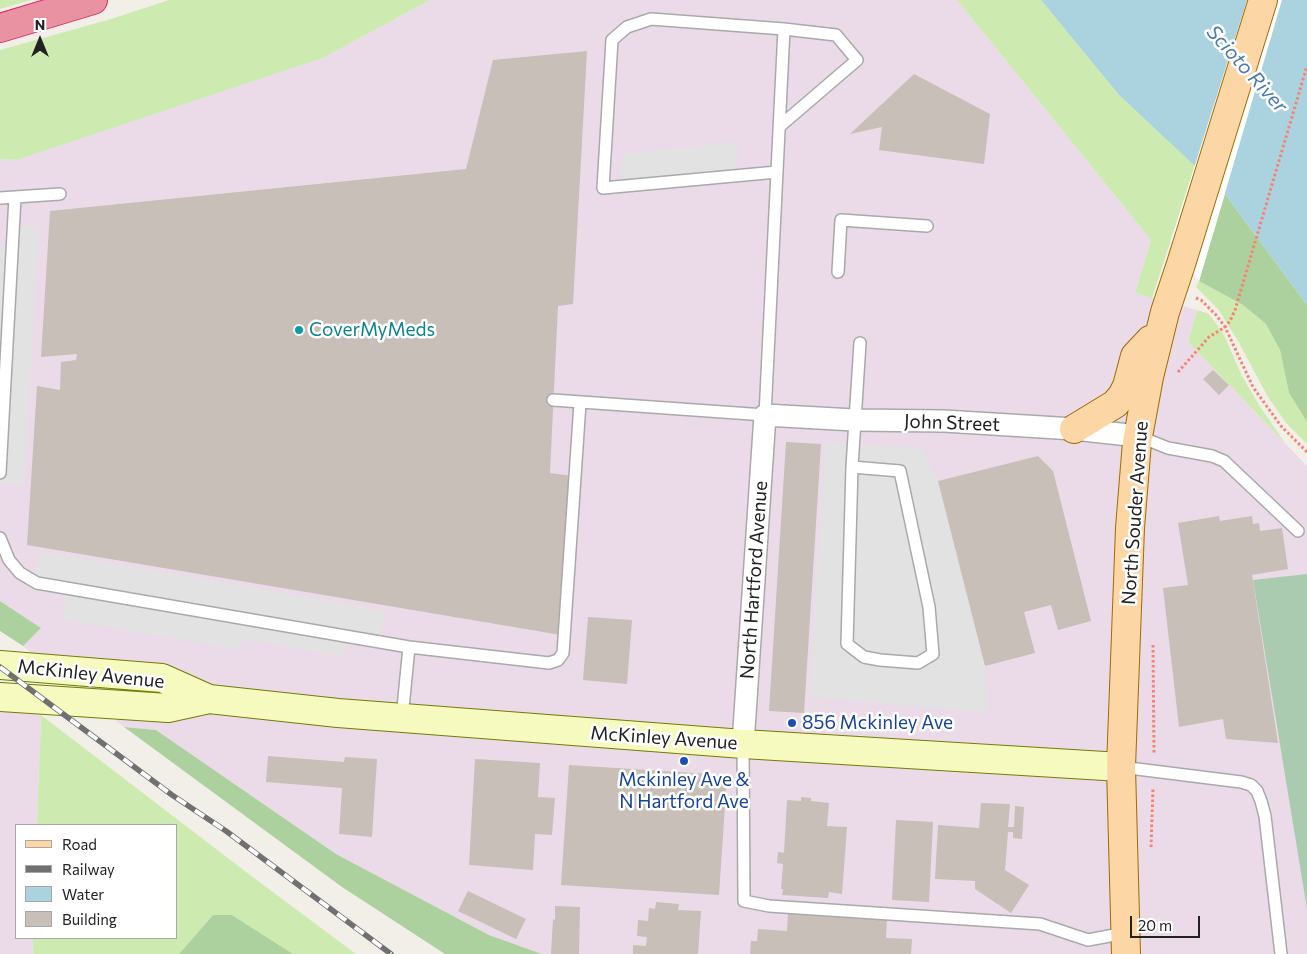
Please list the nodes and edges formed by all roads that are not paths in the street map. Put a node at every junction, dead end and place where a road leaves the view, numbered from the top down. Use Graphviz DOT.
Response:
graph roads {
  1 [pos="93,0"];
  2 [pos="1263,0"];
  3 [pos="0,28"];
  4 [pos="784,29"];
  5 [pos="780,126"];
  6 [pos="777,172"];
  7 [pos="60,194"];
  8 [pos="15,197"];
  9 [pos="0,198"];
  10 [pos="927,226"];
  11 [pos="12,245"];
  12 [pos="0,246"];
  13 [pos="838,272"];
  14 [pos="1160,330"];
  15 [pos="860,344"];
  16 [pos="553,400"];
  17 [pos="580,403"];
  18 [pos="765,416"];
  19 [pos="854,420"];
  20 [pos="1074,429"];
  21 [pos="1138,436"];
  22 [pos="852,467"];
  23 [pos="0,473"];
  24 [pos="1298,532"];
  25 [pos="0,538"];
  26 [pos="409,647"];
  27 [pos="0,665"];
  28 [pos="0,697"];
  29 [pos="209,699"];
  30 [pos="402,718"];
  31 [pos="742,744"];
  32 [pos="1121,767"];
  33 [pos="1125,944"];
  34 [pos="1281,954"];
  1 -- 3 [label="highway"];
  2 -- 14 [label="main road, North Souder Avenue"];
  4 -- 5 [label="lane"];
  4 -- 5 [label="lane"];
  4 -- 6 [label="lane"];
  5 -- 6 [label="lane"];
  6 -- 18 [label="lane"];
  7 -- 8 [label="lane"];
  8 -- 9 [label="lane"];
  8 -- 11 [label="lane"];
  10 -- 13 [label="lane"];
  11 -- 12 [label="lane"];
  11 -- 23 [label="lane"];
  14 -- 20 [label="main road"];
  14 -- 21 [label="main road, North Souder Avenue"];
  15 -- 19 [label="lane"];
  16 -- 17 [label="lane"];
  17 -- 18 [label="lane"];
  17 -- 26 [label="lane"];
  18 -- 19 [label="street, John Street"];
  18 -- 31 [label="street, North Hartford Avenue"];
  19 -- 20 [label="street, John Street"];
  19 -- 22 [label="lane"];
  20 -- 21 [label="street, John Street"];
  21 -- 24 [label="lane"];
  21 -- 32 [label="main road, North Souder Avenue"];
  22 -- 22 [label="lane"];
  25 -- 26 [label="lane"];
  26 -- 30 [label="lane"];
  27 -- 29 [label="main road, McKinley Avenue"];
  28 -- 29 [label="main road, McKinley Avenue"];
  29 -- 30 [label="main road, McKinley Avenue"];
  30 -- 31 [label="main road, McKinley Avenue"];
  31 -- 32 [label="main road, McKinley Avenue"];
  31 -- 33 [label="lane"];
  32 -- 33 [label="main road, North Souder Avenue"];
  32 -- 34 [label="lane"];
}
